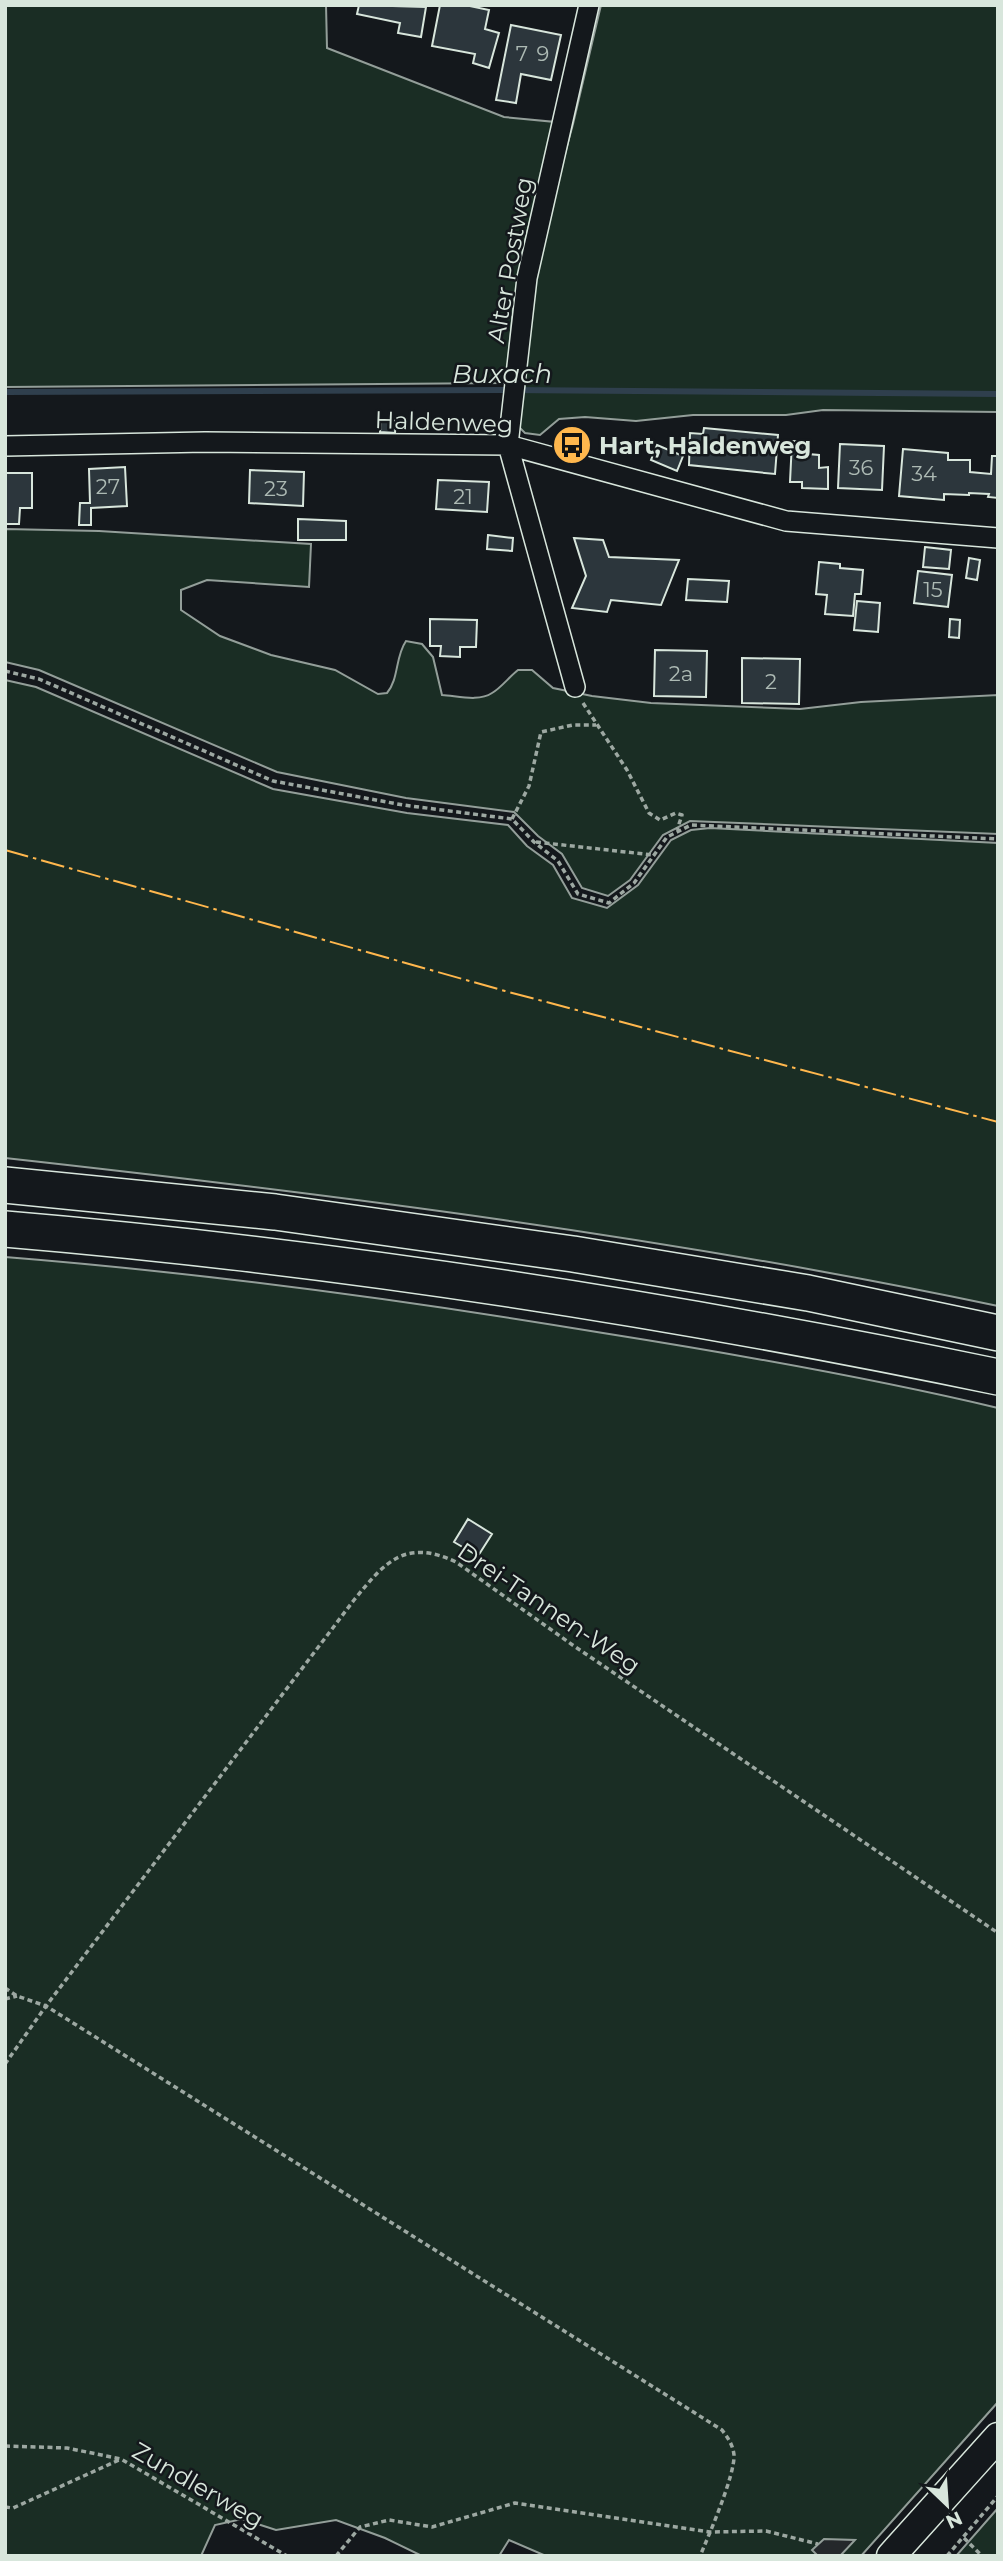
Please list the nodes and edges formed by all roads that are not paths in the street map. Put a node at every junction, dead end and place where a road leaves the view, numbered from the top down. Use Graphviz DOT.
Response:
graph roads {
  1 [pos="589,5"];
  2 [pos="508,445"];
  3 [pos="5,446"];
  4 [pos="998,538"];
  5 [pos="575,687"];
  6 [pos="5,1185"];
  7 [pos="5,1228"];
  8 [pos="998,1333"];
  9 [pos="998,1377"];
  10 [pos="998,2437"];
  11 [pos="891,2556"];
  1 -- 2 [label="street, Alter Postweg"];
  2 -- 3 [label="street, Haldenweg"];
  2 -- 4 [label="street, Haldenweg"];
  2 -- 5 [label="street, Alter Postweg"];
  6 -- 8 [label="highway"];
  7 -- 9 [label="highway"];
  10 -- 11 [label="main road"];
}
